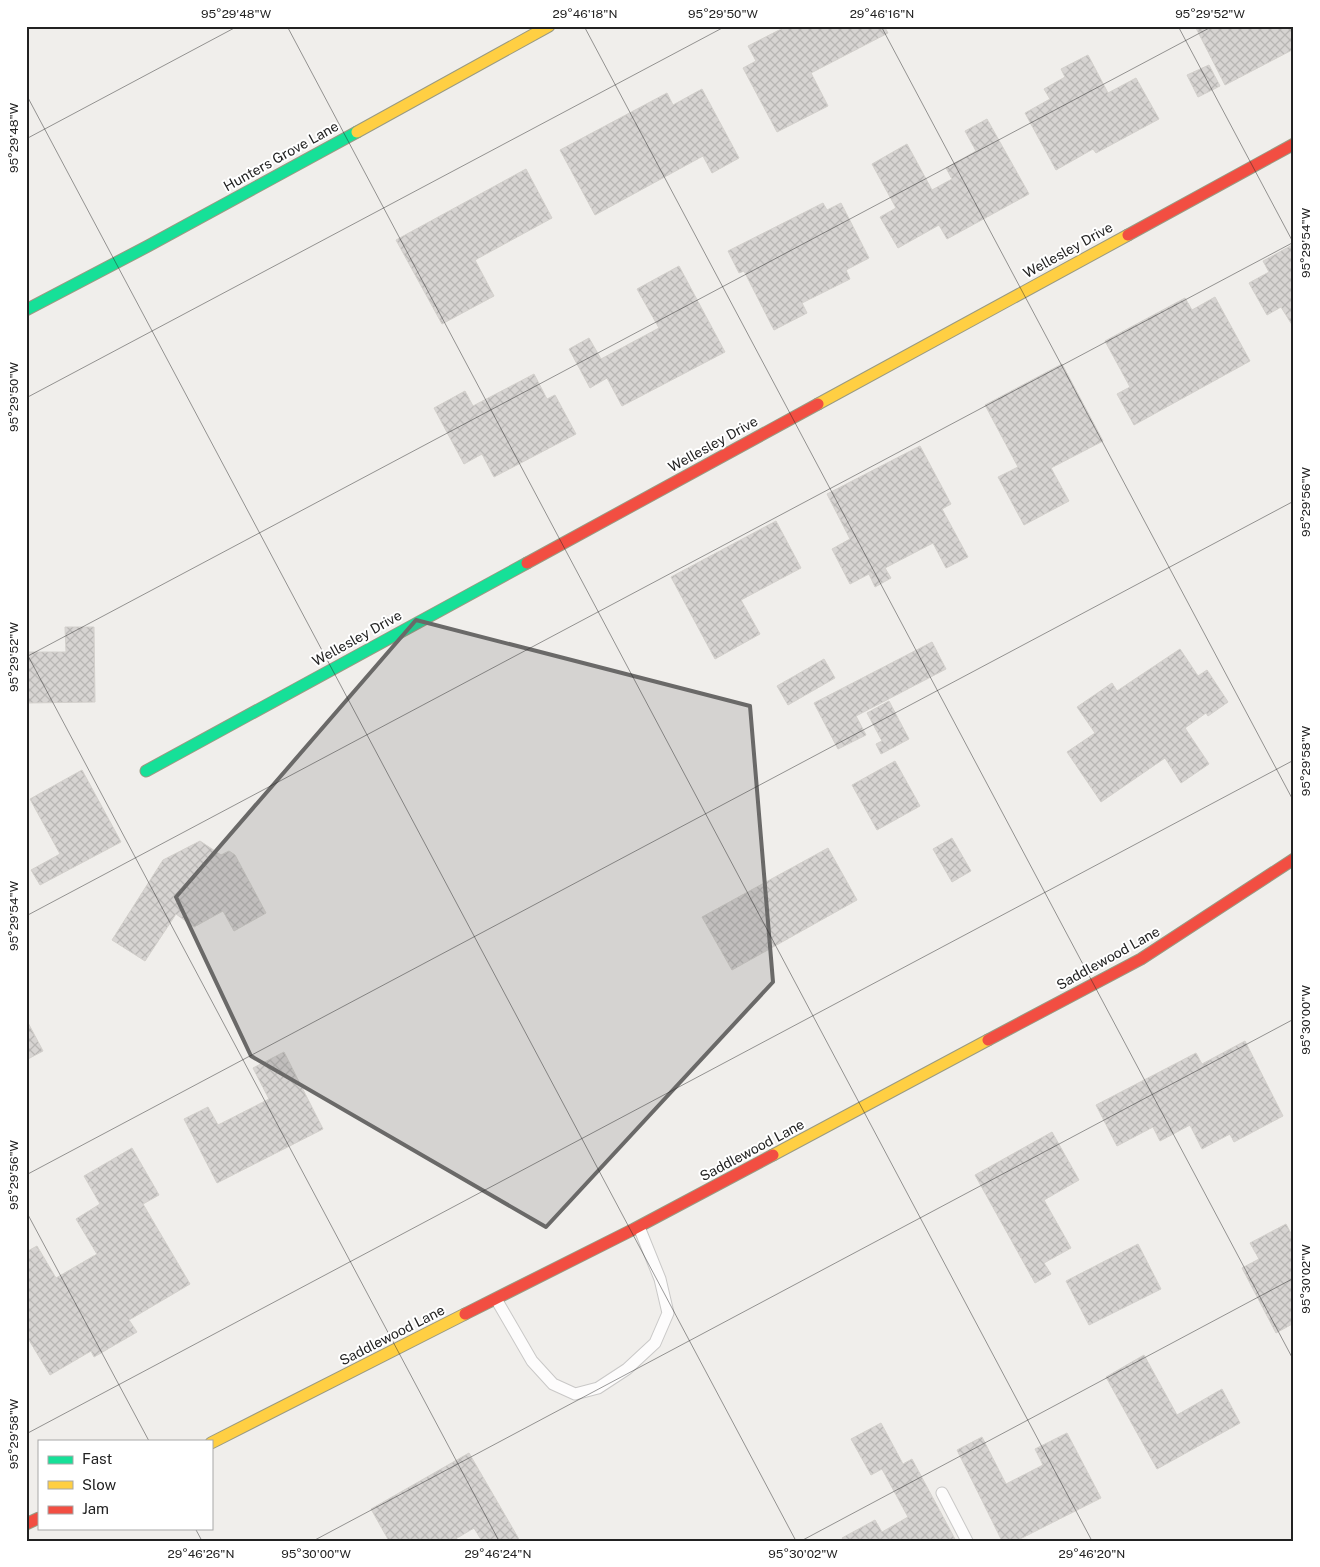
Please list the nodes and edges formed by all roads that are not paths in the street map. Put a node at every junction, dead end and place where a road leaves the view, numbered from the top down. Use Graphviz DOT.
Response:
graph roads {
  1 [pos="549,26"];
  2 [pos="1294,144"];
  3 [pos="26,310"];
  4 [pos="146,771"];
  5 [pos="1294,859"];
  6 [pos="639,1227"];
  7 [pos="496,1299"];
  8 [pos="212,1442"];
  9 [pos="942,1493"];
  10 [pos="38,1518"];
  11 [pos="26,1524"];
  12 [pos="967,1541"];
  1 -- 3 [label="street, Hunters Grove Lane"];
  2 -- 4 [label="street, Wellesley Drive"];
  5 -- 6 [label="street, Saddlewood Lane"];
  6 -- 7 [label="street, Saddlewood Lane"];
  6 -- 7 [label="lane"];
  7 -- 8 [label="street, Saddlewood Lane"];
  9 -- 12 [label="lane"];
  10 -- 11 [label="street"];
}
